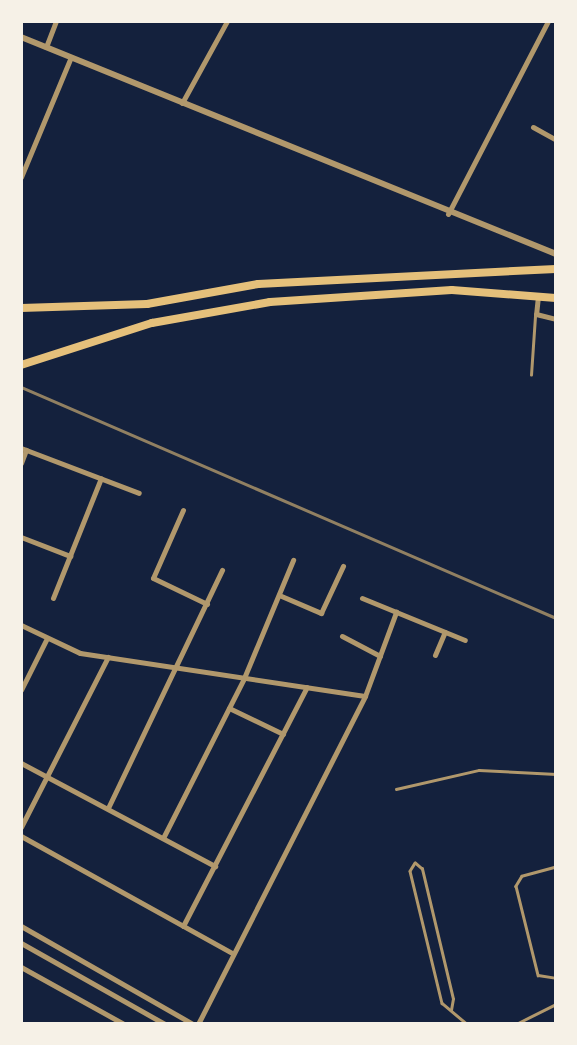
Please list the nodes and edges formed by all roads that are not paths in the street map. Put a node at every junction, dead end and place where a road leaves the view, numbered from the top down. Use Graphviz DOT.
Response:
graph roads {
  1 [pos="56,21"];
  2 [pos="227,21"];
  3 [pos="548,21"];
  4 [pos="21,37"];
  5 [pos="46,47"];
  6 [pos="71,57"];
  7 [pos="182,103"];
  8 [pos="533,127"];
  9 [pos="556,140"];
  10 [pos="21,177"];
  11 [pos="448,214"];
  12 [pos="556,254"];
  13 [pos="556,269"];
  14 [pos="538,295"];
  15 [pos="556,298"];
  16 [pos="21,308"];
  17 [pos="536,314"];
  18 [pos="556,320"];
  19 [pos="21,365"];
  20 [pos="531,375"];
  21 [pos="24,449"];
  22 [pos="21,463"];
  23 [pos="100,478"];
  24 [pos="139,493"];
  25 [pos="183,510"];
  26 [pos="21,537"];
  27 [pos="70,556"];
  28 [pos="293,561"];
  29 [pos="343,566"];
  30 [pos="222,570"];
  31 [pos="279,594"];
  32 [pos="53,598"];
  33 [pos="362,598"];
  34 [pos="207,604"];
  35 [pos="396,612"];
  36 [pos="21,625"];
  37 [pos="445,632"];
  38 [pos="342,636"];
  39 [pos="47,638"];
  40 [pos="465,640"];
  41 [pos="436,655"];
  42 [pos="380,656"];
  43 [pos="108,657"];
  44 [pos="177,668"];
  45 [pos="244,678"];
  46 [pos="307,687"];
  47 [pos="21,690"];
  48 [pos="365,696"];
  49 [pos="229,708"];
  50 [pos="283,734"];
  51 [pos="21,763"];
  52 [pos="556,774"];
  53 [pos="47,776"];
  54 [pos="396,789"];
  55 [pos="108,808"];
  56 [pos="21,827"];
  57 [pos="21,836"];
  58 [pos="163,838"];
  59 [pos="215,866"];
  60 [pos="556,867"];
  61 [pos="21,926"];
  62 [pos="183,926"];
  63 [pos="21,943"];
  64 [pos="232,954"];
  65 [pos="21,967"];
  66 [pos="556,978"];
  67 [pos="556,1004"];
  68 [pos="451,1010"];
  69 [pos="124,1024"];
  70 [pos="165,1024"];
  71 [pos="193,1024"];
  72 [pos="198,1024"];
  73 [pos="467,1024"];
  74 [pos="516,1024"];
  1 -- 5 [label="street"];
  2 -- 7 [label="street"];
  3 -- 11 [label="street"];
  4 -- 5 [label="street"];
  5 -- 6 [label="street"];
  6 -- 7 [label="street"];
  6 -- 10 [label="street"];
  7 -- 11 [label="street"];
  8 -- 9 [label="street"];
  11 -- 12 [label="street"];
  13 -- 16 [label="highway"];
  14 -- 15 [label="highway"];
  14 -- 17 [label="street"];
  14 -- 19 [label="highway"];
  17 -- 18 [label="street"];
  17 -- 20 [label="lane"];
  21 -- 22 [label="street"];
  21 -- 23 [label="street"];
  23 -- 24 [label="street"];
  23 -- 27 [label="street"];
  25 -- 34 [label="street"];
  26 -- 27 [label="street"];
  27 -- 32 [label="street"];
  28 -- 31 [label="street"];
  29 -- 31 [label="street"];
  30 -- 34 [label="street"];
  31 -- 45 [label="street"];
  33 -- 35 [label="street"];
  34 -- 44 [label="street"];
  35 -- 37 [label="street"];
  35 -- 42 [label="street"];
  36 -- 39 [label="street"];
  37 -- 40 [label="street"];
  37 -- 41 [label="street"];
  38 -- 42 [label="street"];
  39 -- 43 [label="street"];
  39 -- 47 [label="street"];
  42 -- 48 [label="street"];
  43 -- 44 [label="street"];
  43 -- 53 [label="street"];
  44 -- 45 [label="street"];
  44 -- 55 [label="street"];
  45 -- 46 [label="street"];
  45 -- 49 [label="street"];
  46 -- 48 [label="street"];
  46 -- 50 [label="street"];
  48 -- 64 [label="street"];
  49 -- 50 [label="street"];
  49 -- 58 [label="street"];
  50 -- 59 [label="street"];
  51 -- 53 [label="street"];
  52 -- 54 [label="lane"];
  53 -- 55 [label="street"];
  53 -- 56 [label="street"];
  55 -- 58 [label="street"];
  57 -- 62 [label="street"];
  58 -- 59 [label="street"];
  59 -- 62 [label="street"];
  60 -- 66 [label="lane"];
  61 -- 71 [label="street"];
  62 -- 64 [label="street"];
  63 -- 70 [label="street"];
  64 -- 72 [label="street"];
  65 -- 69 [label="street"];
  67 -- 74 [label="lane"];
  68 -- 68 [label="lane"];
  68 -- 73 [label="lane"];
}
